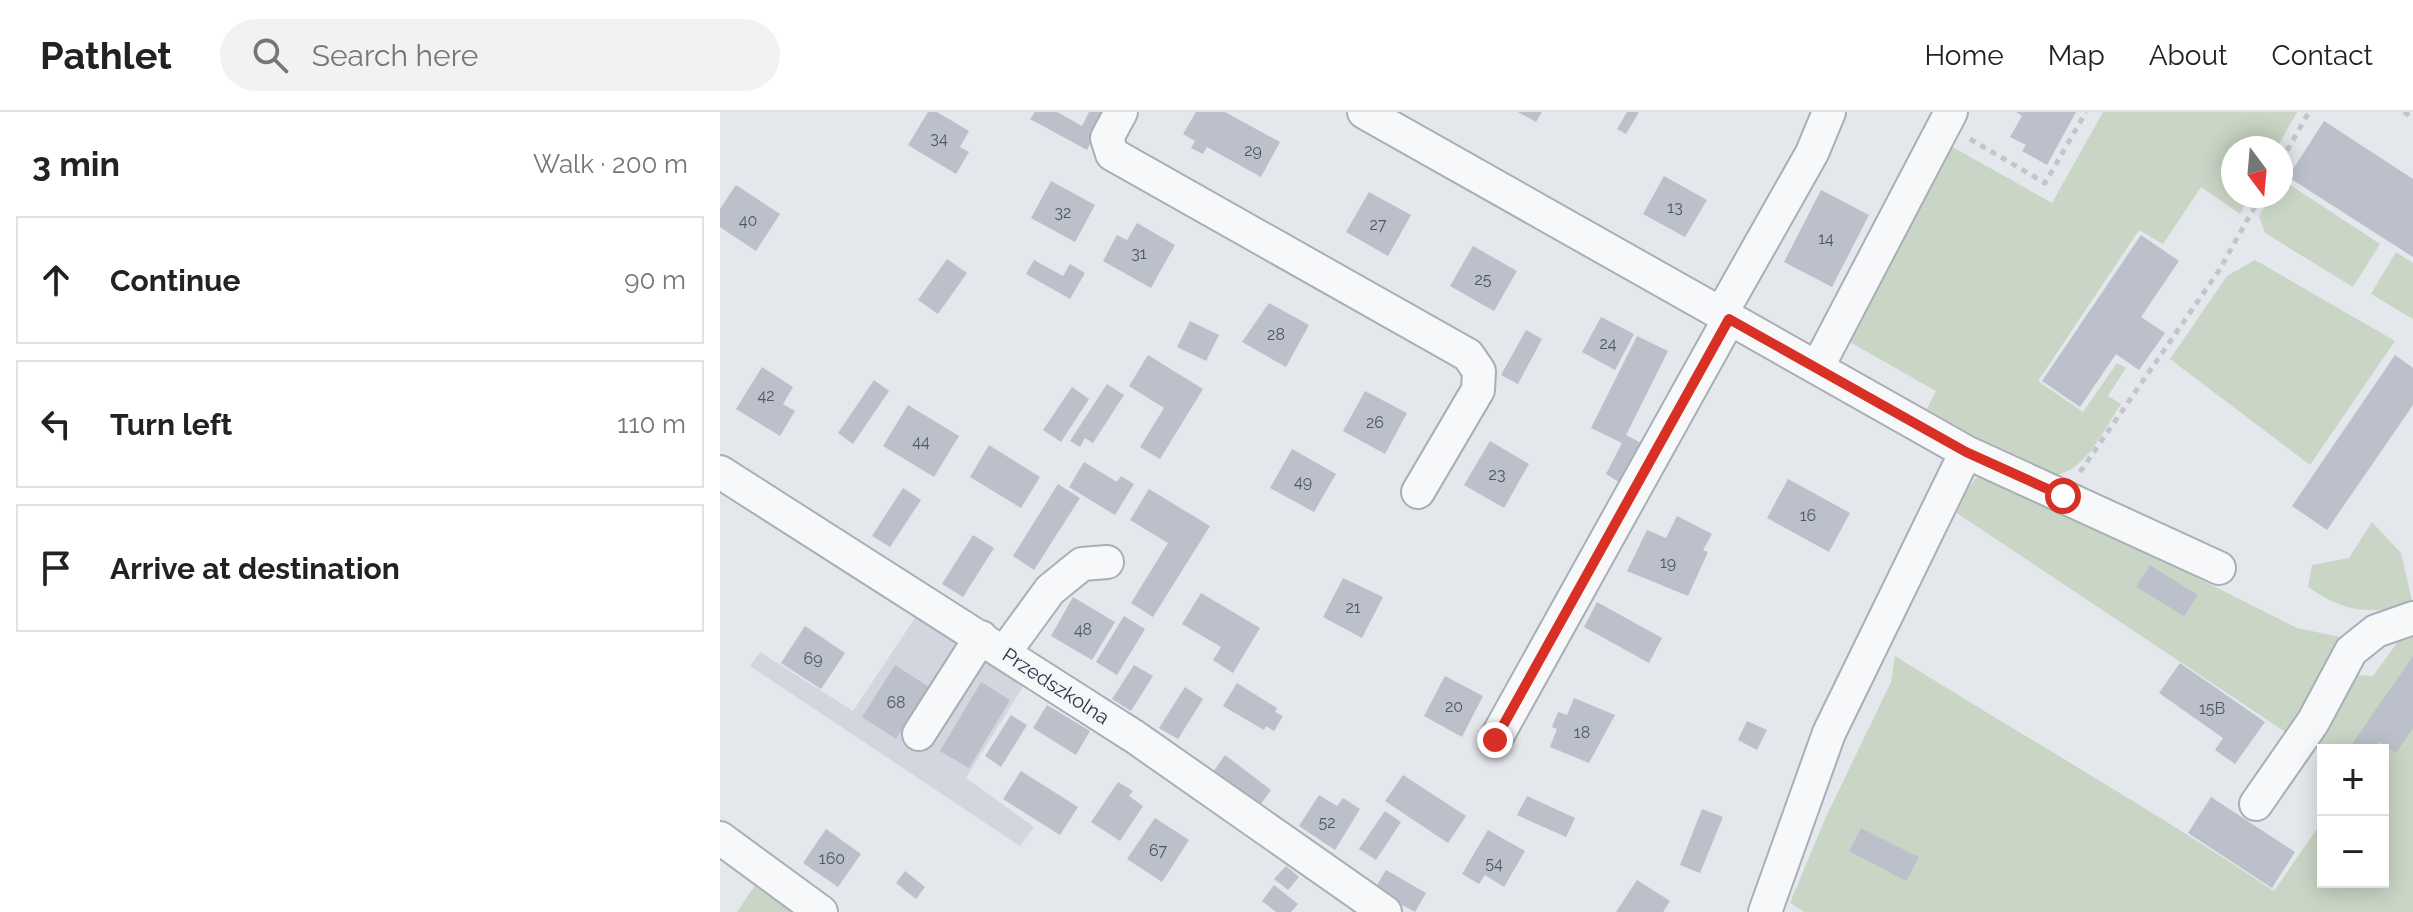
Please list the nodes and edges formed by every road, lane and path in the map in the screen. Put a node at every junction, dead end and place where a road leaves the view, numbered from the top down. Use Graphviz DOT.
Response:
graph roads {
  1 [pos="1121,112"];
  2 [pos="1364,112"];
  3 [pos="1829,112"];
  4 [pos="2086,112"];
  5 [pos="2309,112"];
  6 [pos="2404,112"];
  7 [pos="1948,118"];
  8 [pos="2413,118"];
  9 [pos="2293,140"];
  10 [pos="2254,208"];
  11 [pos="1725,316"];
  12 [pos="1817,368"];
  13 [pos="1966,452"];
  14 [pos="720,472"];
  15 [pos="1418,492"];
  16 [pos="2063,496"];
  17 [pos="1107,562"];
  18 [pos="2219,568"];
  19 [pos="2413,618"];
  20 [pos="993,645"];
  21 [pos="919,734"];
  22 [pos="1495,740"];
  23 [pos="2256,804"];
  24 [pos="720,838"];
  25 [pos="821,912"];
  26 [pos="1385,912"];
  27 [pos="1765,912"];
  1 -- 15 [label="street"];
  2 -- 11 [label="street"];
  3 -- 11 [label="street"];
  4 -- 7 [label="path"];
  5 -- 9 [label="path"];
  6 -- 8 [label="path"];
  7 -- 12 [label="street"];
  10 -- 16 [label="path"];
  11 -- 12 [label="street"];
  11 -- 22 [label="street"];
  12 -- 13 [label="street"];
  13 -- 16 [label="street"];
  13 -- 27 [label="street"];
  14 -- 20 [label="street, Przedszkolna"];
  16 -- 18 [label="street"];
  17 -- 20 [label="street"];
  19 -- 23 [label="street"];
  20 -- 21 [label="street"];
  20 -- 26 [label="street, Przedszkolna"];
  24 -- 25 [label="street"];
}
